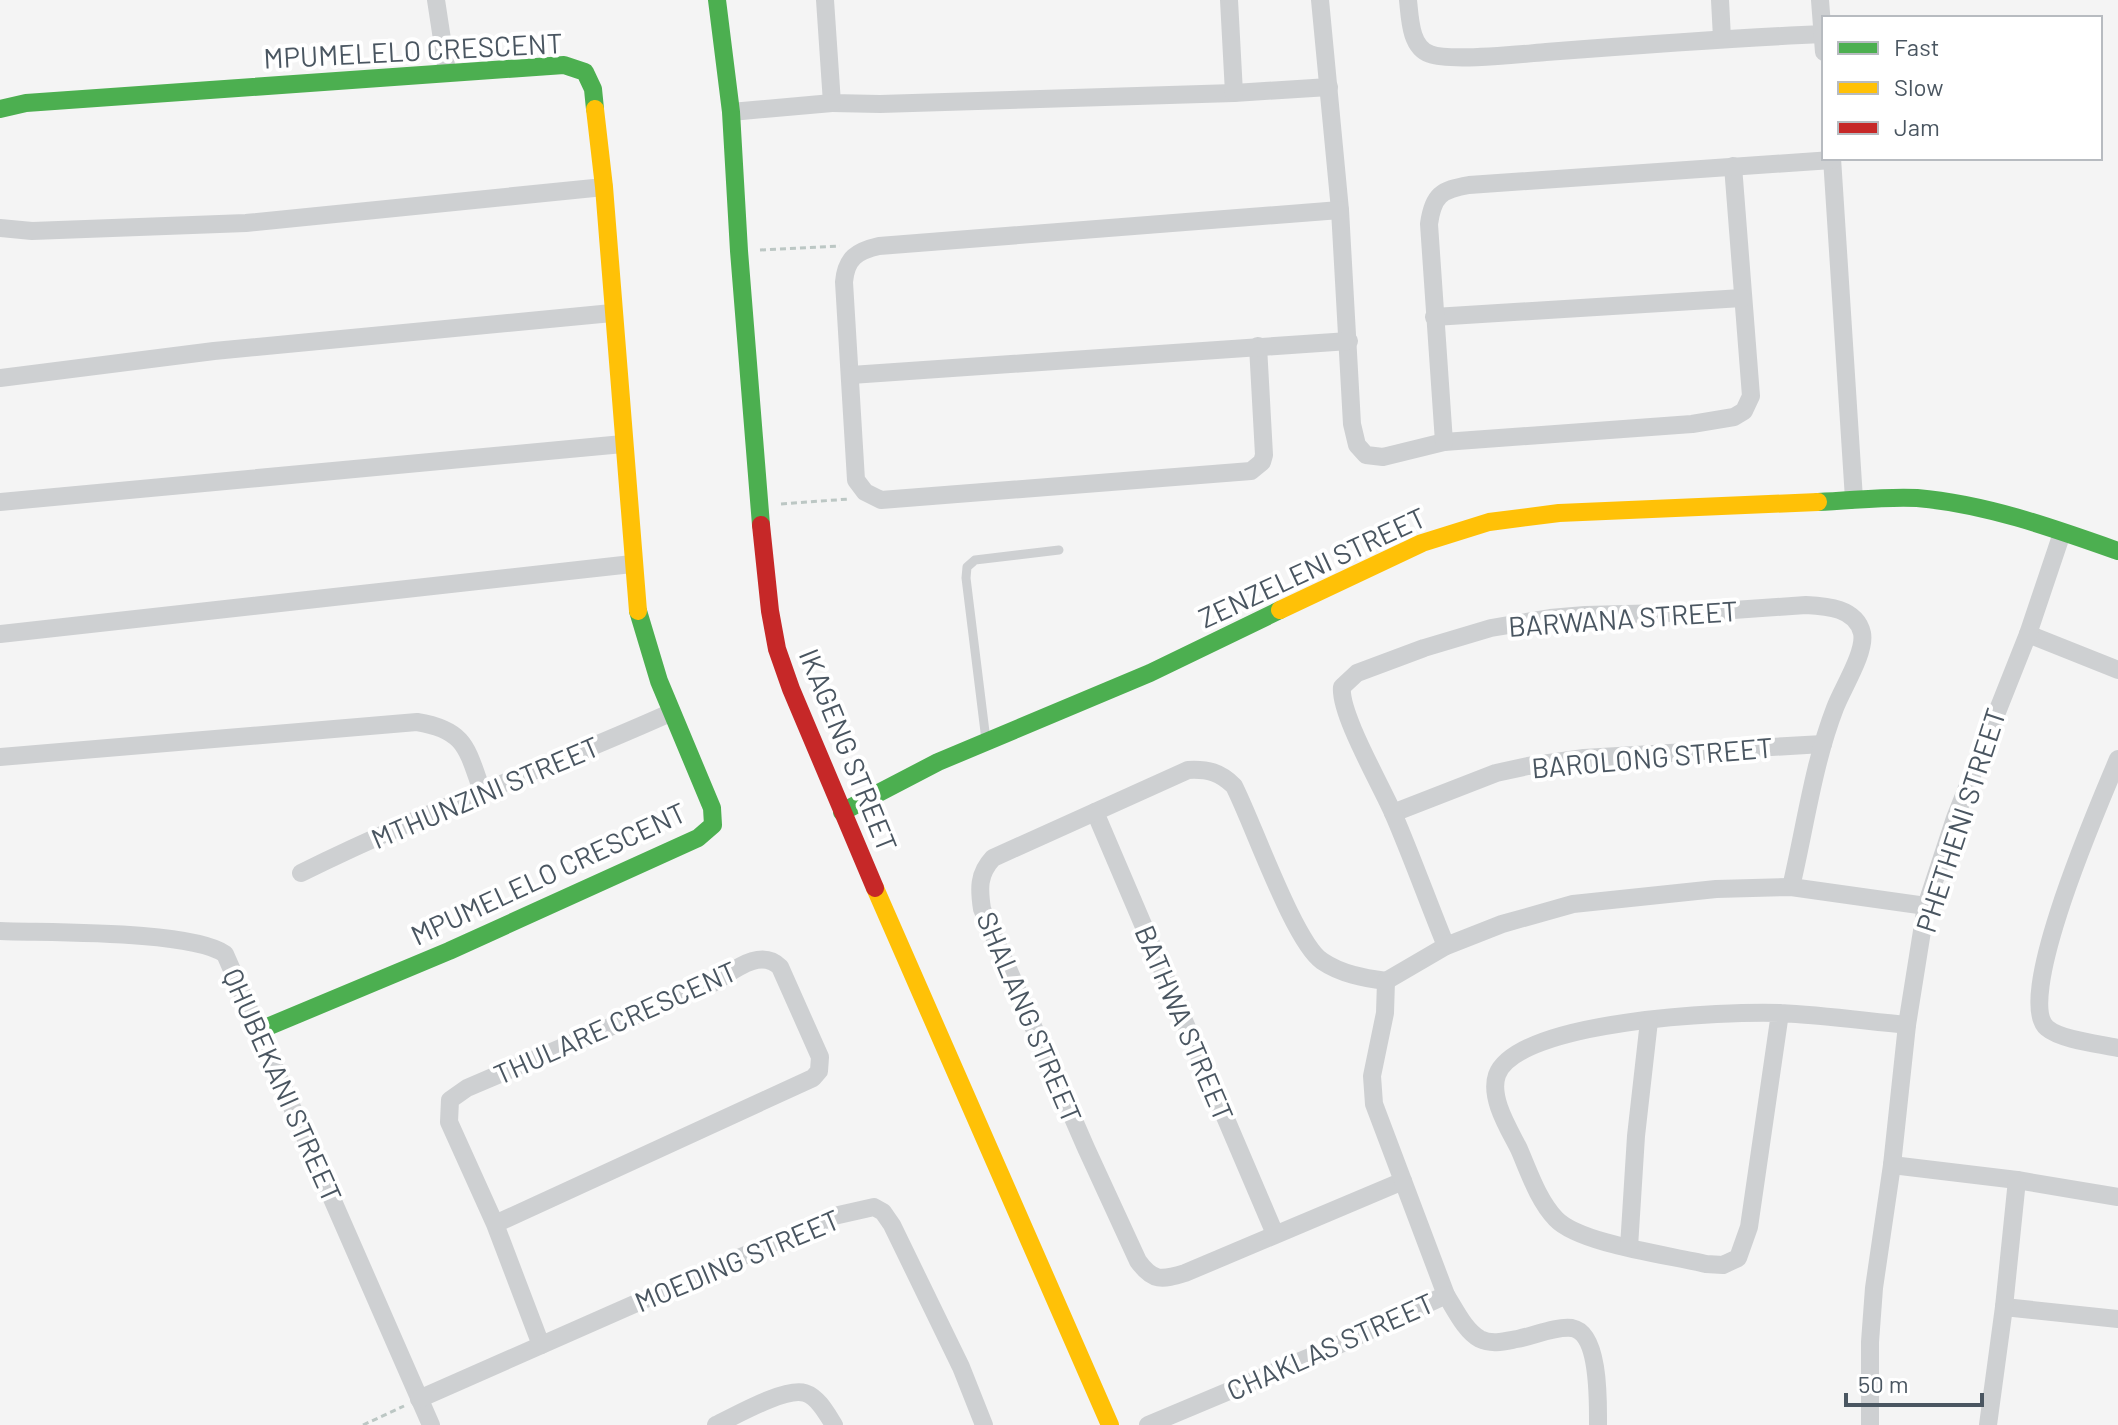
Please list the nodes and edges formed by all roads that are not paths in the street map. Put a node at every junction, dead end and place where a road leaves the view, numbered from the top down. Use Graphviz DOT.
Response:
graph roads {
  1 [pos="436,0"];
  2 [pos="717,0"];
  3 [pos="825,0"];
  4 [pos="1229,0"];
  5 [pos="1320,0"];
  6 [pos="1408,0"];
  7 [pos="1720,0"];
  8 [pos="1820,0"];
  9 [pos="1822,29"];
  10 [pos="1722,38"];
  11 [pos="1822,43"];
  12 [pos="447,72"];
  13 [pos="1329,87"];
  14 [pos="1234,93"];
  15 [pos="832,103"];
  16 [pos="0,109"];
  17 [pos="731,112"];
  18 [pos="1822,160"];
  19 [pos="1832,160"];
  20 [pos="1733,166"];
  21 [pos="604,187"];
  22 [pos="1340,210"];
  23 [pos="0,228"];
  24 [pos="1742,298"];
  25 [pos="612,313"];
  26 [pos="1434,317"];
  27 [pos="1349,341"];
  28 [pos="1258,346"];
  29 [pos="851,375"];
  30 [pos="0,378"];
  31 [pos="1444,442"];
  32 [pos="623,444"];
  33 [pos="1854,499"];
  34 [pos="0,502"];
  35 [pos="2062,533"];
  36 [pos="1059,550"];
  37 [pos="2118,551"];
  38 [pos="632,564"];
  39 [pos="0,634"];
  40 [pos="2028,634"];
  41 [pos="2118,670"];
  42 [pos="670,713"];
  43 [pos="986,742"];
  44 [pos="1823,744"];
  45 [pos="0,757"];
  46 [pos="2118,759"];
  47 [pos="482,791"];
  48 [pos="842,812"];
  49 [pos="1095,812"];
  50 [pos="1393,813"];
  51 [pos="301,873"];
  52 [pos="1791,887"];
  53 [pos="1926,906"];
  54 [pos="0,931"];
  55 [pos="1446,946"];
  56 [pos="1386,981"];
  57 [pos="1780,1013"];
  58 [pos="1649,1021"];
  59 [pos="1907,1025"];
  60 [pos="260,1030"];
  61 [pos="2118,1048"];
  62 [pos="1892,1165"];
  63 [pos="2017,1180"];
  64 [pos="1403,1181"];
  65 [pos="2118,1197"];
  66 [pos="495,1224"];
  67 [pos="1275,1234"];
  68 [pos="1629,1247"];
  69 [pos="1446,1295"];
  70 [pos="2004,1307"];
  71 [pos="2118,1319"];
  72 [pos="541,1345"];
  73 [pos="419,1399"];
  74 [pos="431,1425"];
  75 [pos="716,1425"];
  76 [pos="834,1425"];
  77 [pos="984,1425"];
  78 [pos="1110,1425"];
  79 [pos="1148,1425"];
  80 [pos="1598,1425"];
  81 [pos="1870,1425"];
  82 [pos="1988,1425"];
  1 -- 12 [label="street"];
  2 -- 17 [label="street, IKAGENG STREET"];
  3 -- 15 [label="street"];
  4 -- 14 [label="street"];
  5 -- 13 [label="street"];
  6 -- 10 [label="street"];
  7 -- 10 [label="street"];
  8 -- 9 [label="street"];
  10 -- 11 [label="street"];
  12 -- 16 [label="street, MPUMELELO CRESCENT"];
  12 -- 21 [label="street, MPUMELELO CRESCENT"];
  13 -- 14 [label="street"];
  13 -- 22 [label="street"];
  14 -- 15 [label="street"];
  15 -- 17 [label="street"];
  17 -- 48 [label="street, IKAGENG STREET"];
  18 -- 20 [label="street"];
  19 -- 33 [label="street"];
  20 -- 24 [label="street"];
  20 -- 26 [label="street"];
  21 -- 23 [label="street"];
  21 -- 25 [label="street, MPUMELELO CRESCENT"];
  22 -- 27 [label="street"];
  22 -- 29 [label="street"];
  24 -- 26 [label="street"];
  24 -- 31 [label="street"];
  25 -- 30 [label="street"];
  25 -- 32 [label="street, MPUMELELO CRESCENT"];
  26 -- 31 [label="street"];
  27 -- 28 [label="street"];
  27 -- 31 [label="street"];
  28 -- 29 [label="street"];
  28 -- 29 [label="street"];
  32 -- 34 [label="street"];
  32 -- 38 [label="street, MPUMELELO CRESCENT"];
  33 -- 35 [label="street, ZENZELENI STREET"];
  33 -- 43 [label="street, ZENZELENI STREET"];
  35 -- 37 [label="street, ZENZELENI STREET"];
  35 -- 40 [label="street, PHETHENI STREET"];
  36 -- 43 [label="lane"];
  38 -- 39 [label="street"];
  38 -- 42 [label="street, MPUMELELO CRESCENT"];
  40 -- 41 [label="street"];
  40 -- 53 [label="street, PHETHENI STREET"];
  42 -- 47 [label="street, MTHUNZINI STREET"];
  42 -- 60 [label="street, MPUMELELO CRESCENT"];
  43 -- 48 [label="street, ZENZELENI STREET"];
  44 -- 50 [label="street, BAROLONG STREET"];
  44 -- 50 [label="street, BARWANA STREET"];
  44 -- 52 [label="street"];
  45 -- 47 [label="street"];
  46 -- 61 [label="street"];
  47 -- 51 [label="street, MTHUNZINI STREET"];
  48 -- 78 [label="street, IKAGENG STREET"];
  49 -- 56 [label="street, SHALANG STREET"];
  49 -- 67 [label="street, BATHWA STREET"];
  49 -- 67 [label="street, SHALANG STREET"];
  50 -- 55 [label="street, BARWANA STREET"];
  52 -- 53 [label="street"];
  52 -- 55 [label="street"];
  53 -- 59 [label="street, PHETHENI STREET"];
  54 -- 60 [label="street, QHUBEKANI STREET"];
  55 -- 56 [label="street"];
  56 -- 64 [label="street, CHAKLAS STREET"];
  57 -- 58 [label="street"];
  57 -- 59 [label="street"];
  57 -- 68 [label="street"];
  58 -- 68 [label="street"];
  58 -- 68 [label="street"];
  59 -- 62 [label="street, PHETHENI STREET"];
  60 -- 73 [label="street, QHUBEKANI STREET"];
  62 -- 63 [label="street"];
  62 -- 81 [label="street, PHETHENI STREET"];
  63 -- 65 [label="street"];
  63 -- 70 [label="street"];
  64 -- 67 [label="street, SHALANG STREET"];
  64 -- 69 [label="street, CHAKLAS STREET"];
  66 -- 66 [label="street, THULARE CRESCENT"];
  66 -- 72 [label="street, THULARE CRESCENT"];
  69 -- 79 [label="street, CHAKLAS STREET"];
  69 -- 80 [label="street"];
  70 -- 71 [label="street"];
  70 -- 82 [label="street"];
  72 -- 73 [label="street, MOEDING STREET"];
  72 -- 77 [label="street, MOEDING STREET"];
  73 -- 74 [label="street, QHUBEKANI STREET"];
  75 -- 76 [label="street"];
}
